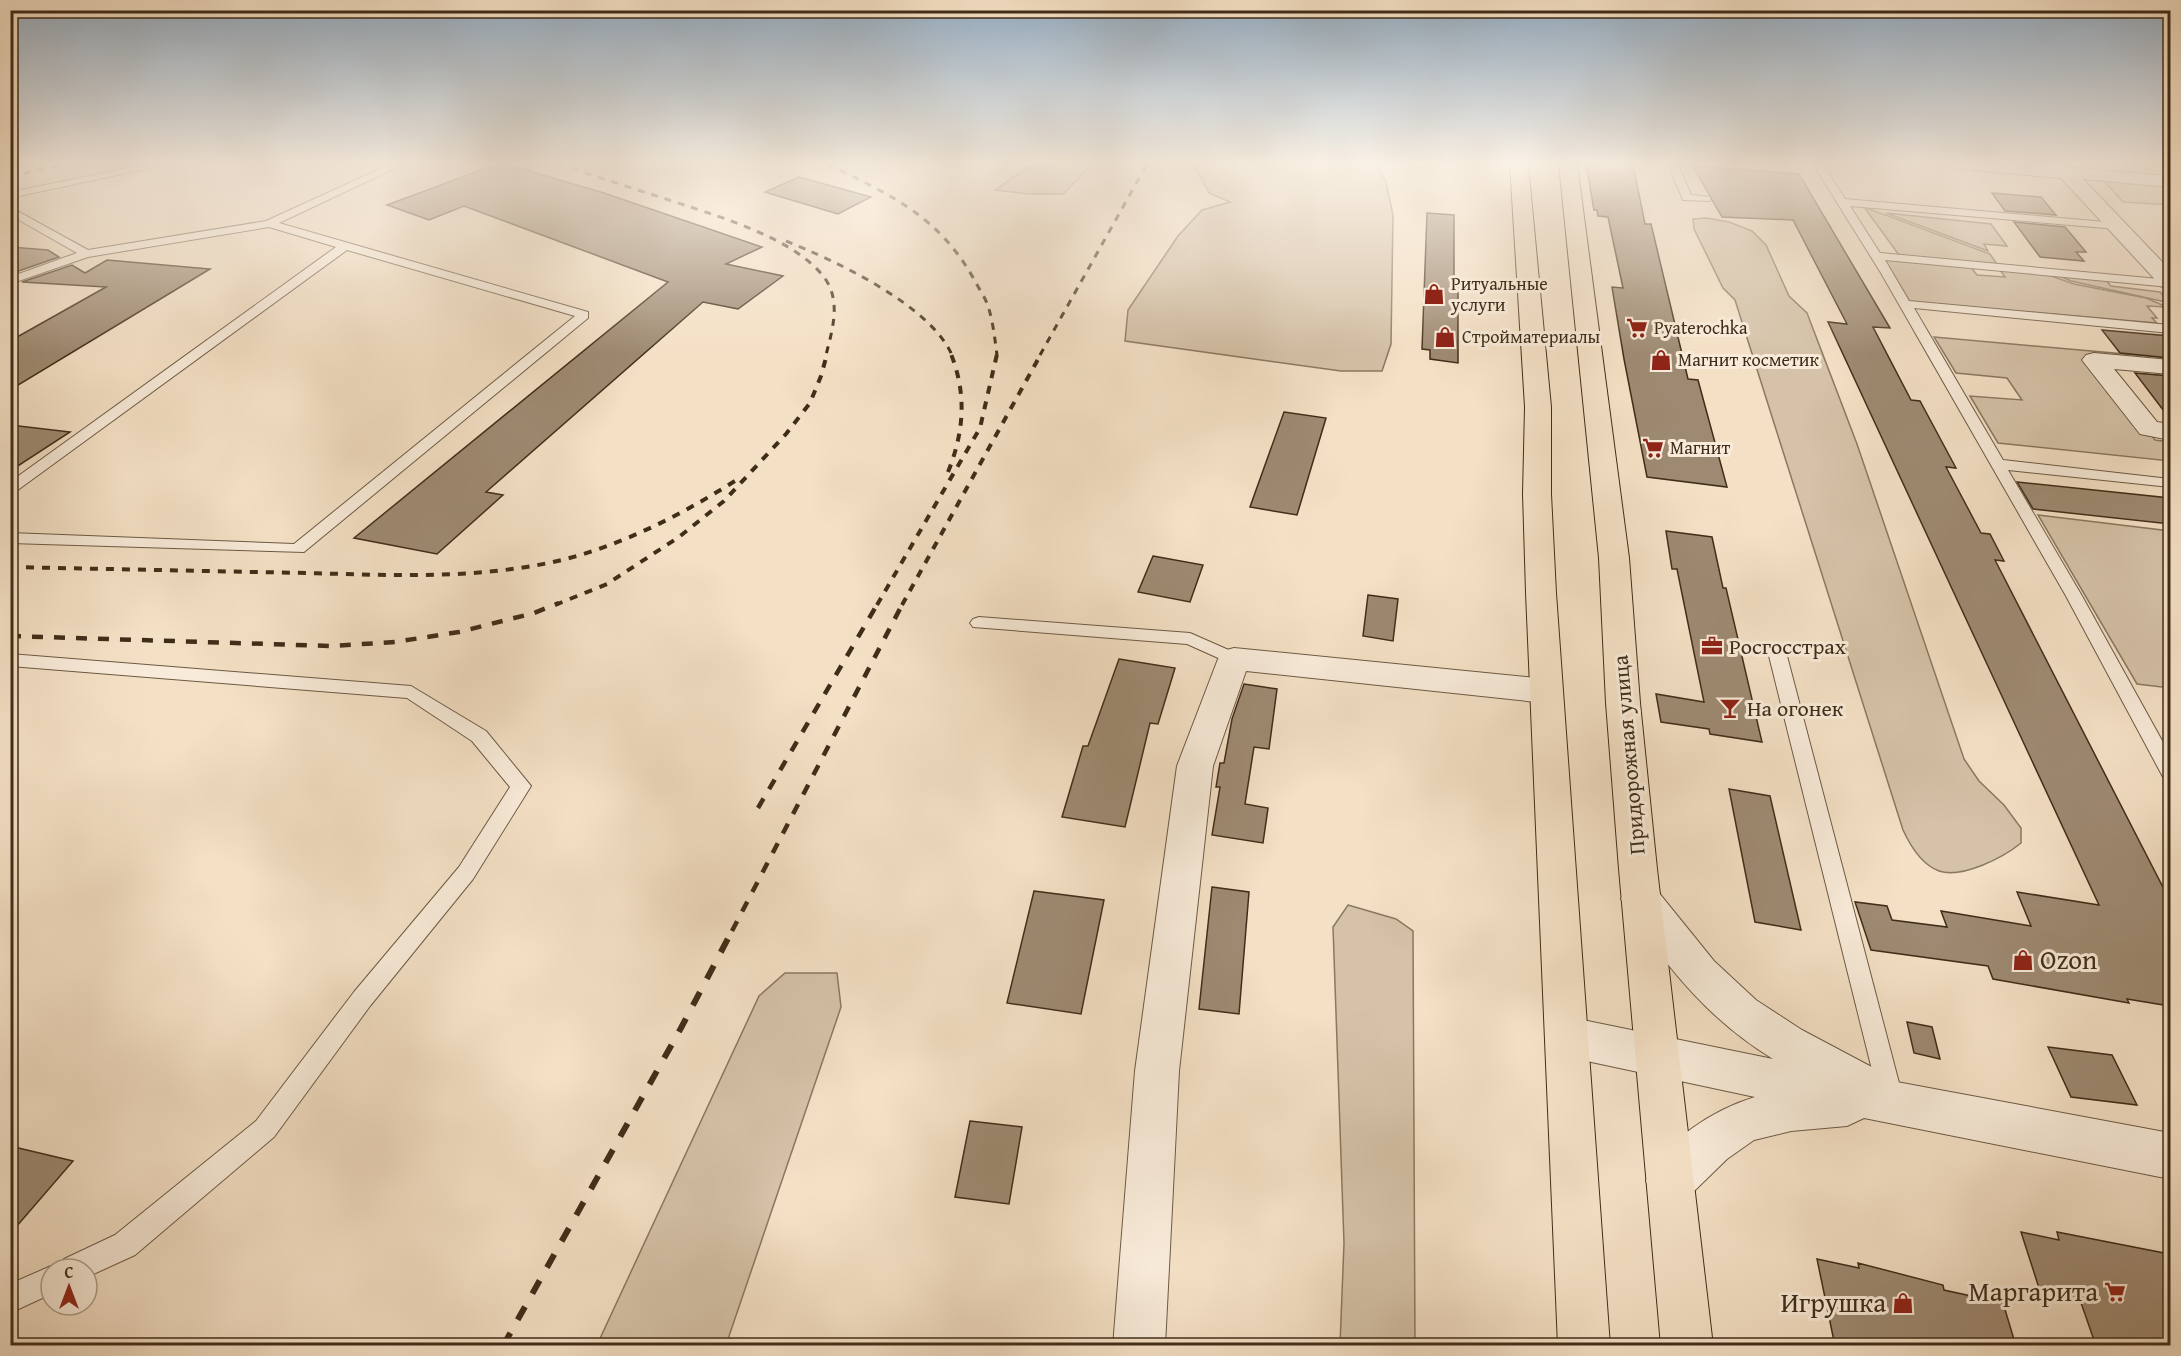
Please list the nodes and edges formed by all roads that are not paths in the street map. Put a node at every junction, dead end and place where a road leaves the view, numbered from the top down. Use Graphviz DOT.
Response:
graph roads {
  1 [pos="40,227"];
  2 [pos="249,227"];
  3 [pos="280,227"];
  4 [pos="1524,227"];
  5 [pos="1575,227"];
  6 [pos="1859,227"];
  7 [pos="2118,227"];
  8 [pos="345,246"];
  9 [pos="86,254"];
  10 [pos="1877,256"];
  11 [pos="10,281"];
  12 [pos="2170,283"];
  13 [pos="1905,304"];
  14 [pos="2170,329"];
  15 [pos="2170,367"];
  16 [pos="2170,432"];
  17 [pos="1997,464"];
  18 [pos="2170,483"];
  19 [pos="10,489"];
  20 [pos="10,538"];
  21 [pos="980,623"];
  22 [pos="1778,656"];
  23 [pos="1234,659"];
  24 [pos="10,660"];
  25 [pos="1546,691"];
  26 [pos="2170,772"];
  27 [pos="1641,899"];
  28 [pos="1568,1037"];
  29 [pos="1658,1057"];
  30 [pos="1892,1102"];
  31 [pos="2170,1155"];
  32 [pos="1670,1181"];
  33 [pos="99,1257"];
  34 [pos="39,1286"];
  35 [pos="10,1299"];
  36 [pos="1139,1346"];
  37 [pos="1584,1346"];
  38 [pos="1687,1346"];
  1 -- 9 [label="lane"];
  2 -- 9 [label="lane"];
  3 -- 8 [label="lane"];
  4 -- 25 [label="main road"];
  5 -- 27 [label="main road, Придорожная улица"];
  6 -- 10 [label="lane"];
  7 -- 12 [label="street"];
  8 -- 19 [label="lane"];
  8 -- 20 [label="lane"];
  9 -- 11 [label="lane"];
  10 -- 12 [label="lane"];
  10 -- 13 [label="lane"];
  13 -- 14 [label="lane"];
  13 -- 17 [label="lane"];
  15 -- 16 [label="street"];
  17 -- 18 [label="lane"];
  17 -- 26 [label="lane"];
  21 -- 23 [label="lane"];
  22 -- 30 [label="lane"];
  23 -- 25 [label="street"];
  23 -- 36 [label="street"];
  24 -- 33 [label="lane"];
  25 -- 28 [label="main road"];
  27 -- 29 [label="main road, Придорожная улица"];
  27 -- 30 [label="street"];
  28 -- 29 [label="street"];
  28 -- 37 [label="main road"];
  29 -- 30 [label="street"];
  29 -- 32 [label="main road, Придорожная улица"];
  30 -- 31 [label="street"];
  30 -- 32 [label="street"];
  32 -- 38 [label="main road, Придорожная улица"];
  34 -- 35 [label="lane"];
}
